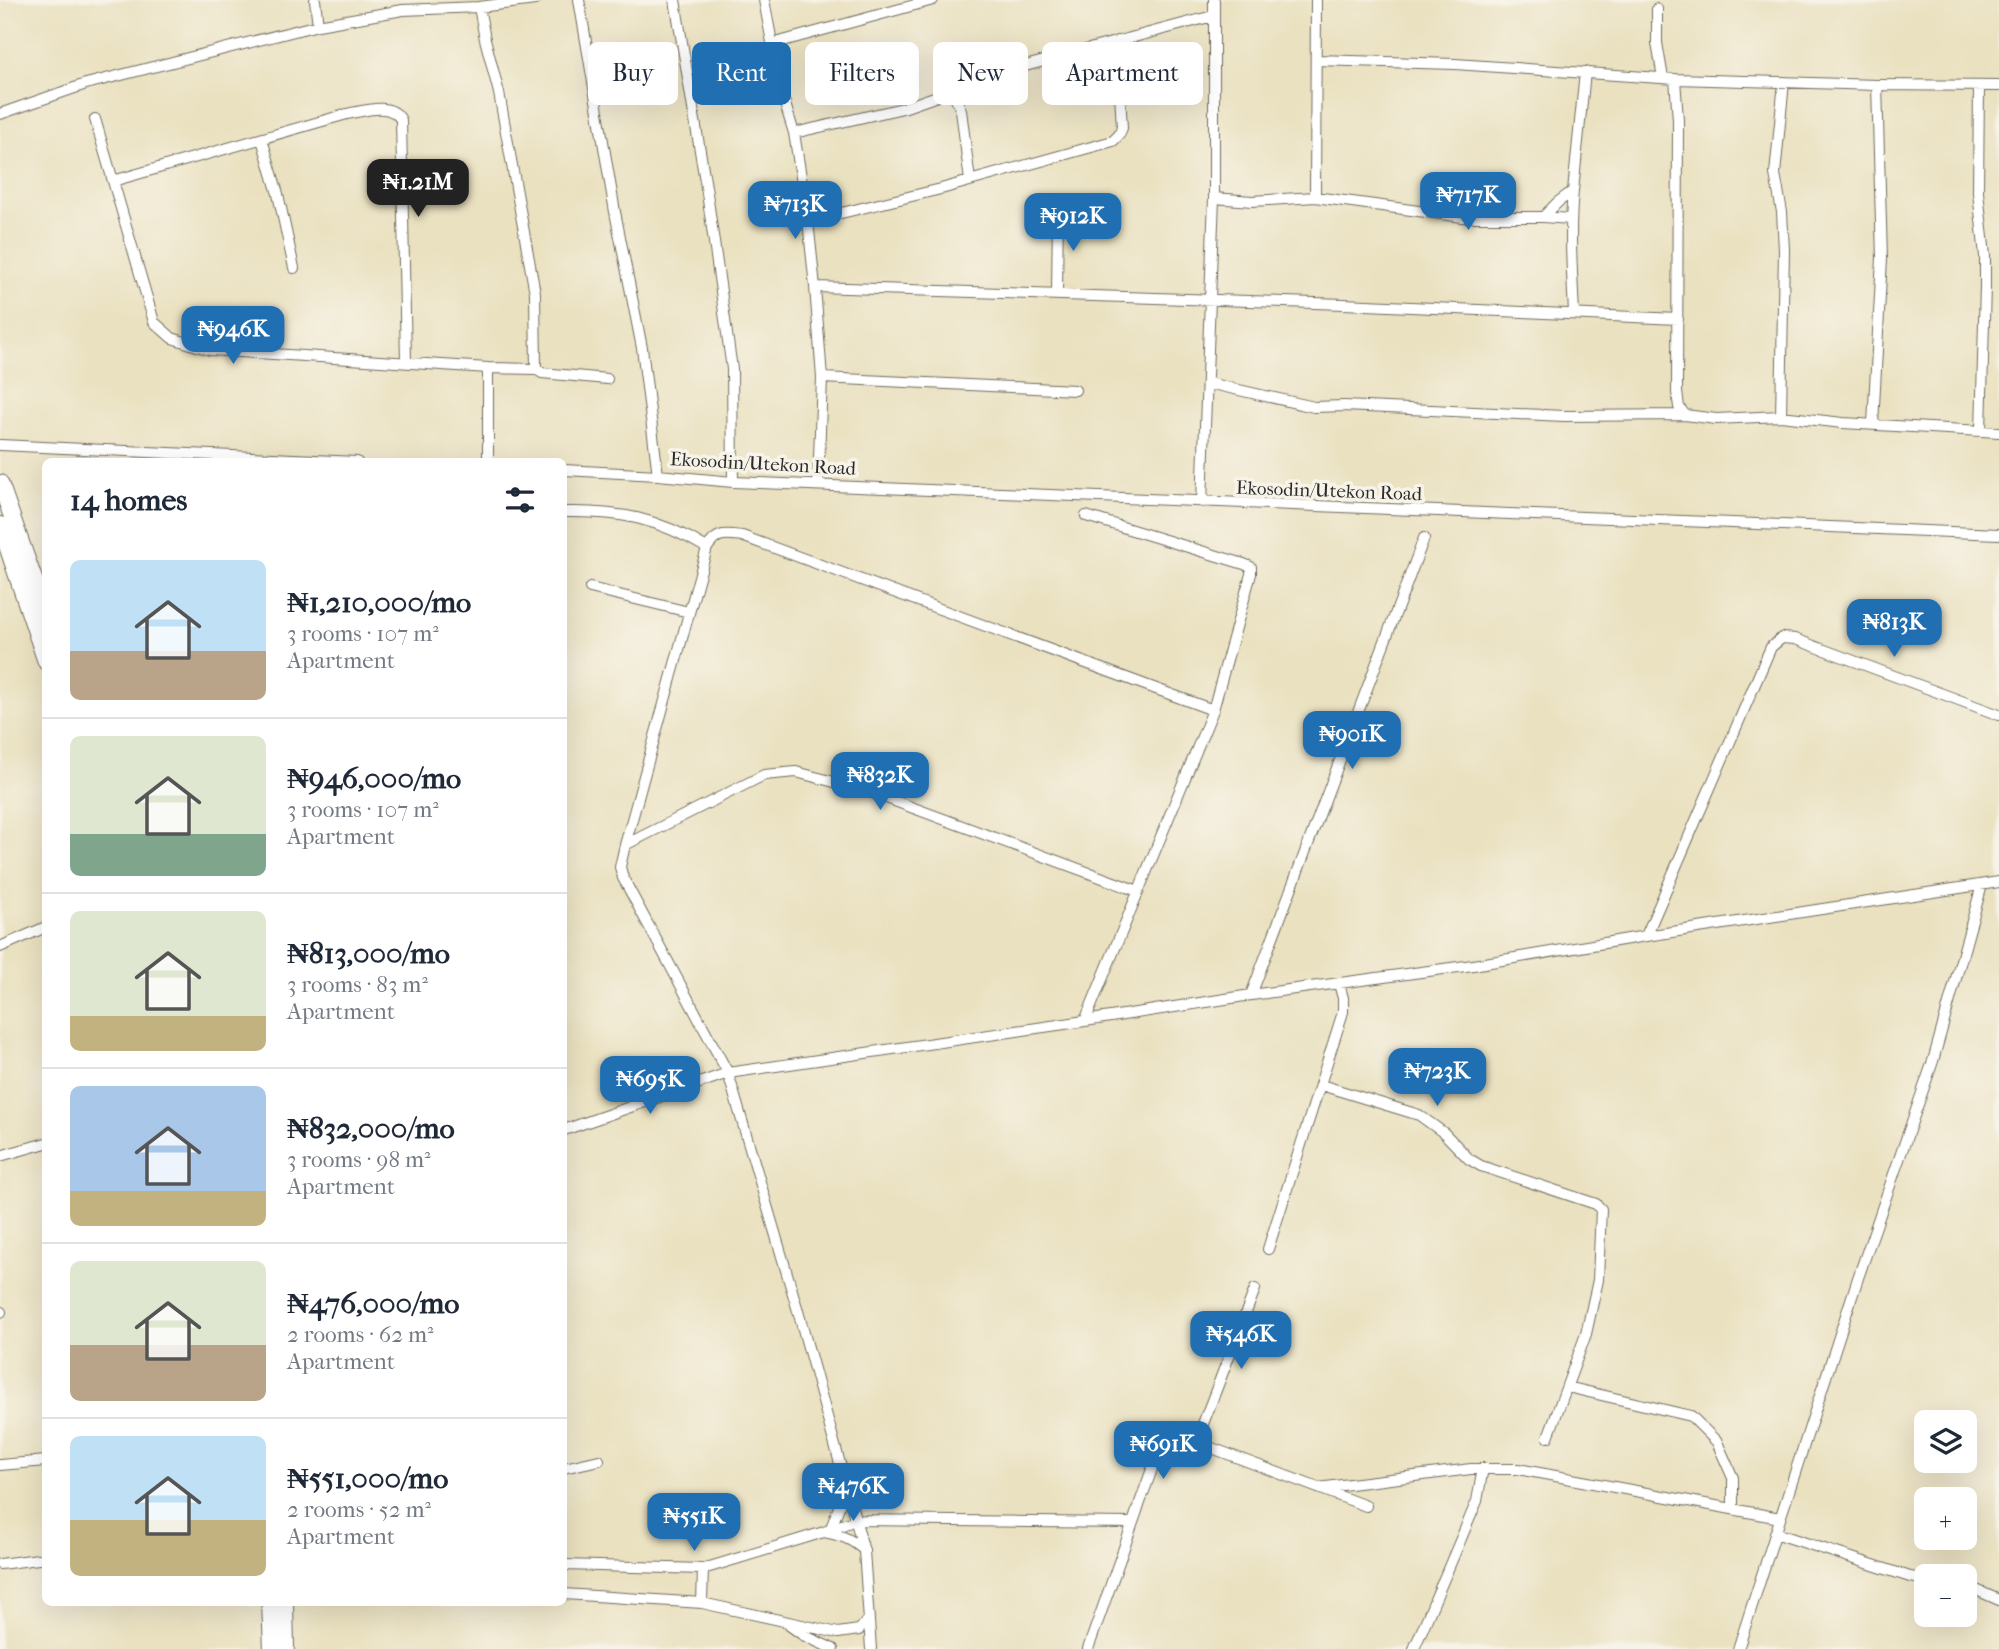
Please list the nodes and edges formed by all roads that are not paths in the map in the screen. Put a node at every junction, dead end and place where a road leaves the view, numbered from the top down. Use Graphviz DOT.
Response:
graph roads {
  1 [pos="315,0"];
  2 [pos="535,0"];
  3 [pos="579,0"];
  4 [pos="676,0"];
  5 [pos="764,0"];
  6 [pos="933,0"];
  7 [pos="1214,0"];
  8 [pos="1316,0"];
  9 [pos="402,5"];
  10 [pos="480,7"];
  11 [pos="1657,9"];
  12 [pos="1213,16"];
  13 [pos="318,25"];
  14 [pos="1117,41"];
  15 [pos="772,42"];
  16 [pos="779,42"];
  17 [pos="1316,60"];
  18 [pos="1028,65"];
  19 [pos="1585,72"];
  20 [pos="1663,78"];
  21 [pos="1675,79"];
  22 [pos="1784,82"];
  23 [pos="1877,85"];
  24 [pos="1979,86"];
  25 [pos="1999,86"];
  26 [pos="933,98"];
  27 [pos="785,105"];
  28 [pos="959,105"];
  29 [pos="0,114"];
  30 [pos="96,119"];
  31 [pos="793,133"];
  32 [pos="262,139"];
  33 [pos="113,181"];
  34 [pos="970,181"];
  35 [pos="1573,191"];
  36 [pos="1315,197"];
  37 [pos="1214,198"];
  38 [pos="1058,209"];
  39 [pos="1542,217"];
  40 [pos="1570,219"];
  41 [pos="808,221"];
  42 [pos="293,268"];
  43 [pos="816,287"];
  44 [pos="1057,295"];
  45 [pos="1210,300"];
  46 [pos="1574,313"];
  47 [pos="1678,319"];
  48 [pos="406,361"];
  49 [pos="488,368"];
  50 [pos="536,369"];
  51 [pos="822,378"];
  52 [pos="607,379"];
  53 [pos="1208,383"];
  54 [pos="1075,390"];
  55 [pos="1685,415"];
  56 [pos="1781,416"];
  57 [pos="1873,424"];
  58 [pos="1981,431"];
  59 [pos="1999,432"];
  60 [pos="0,445"];
  61 [pos="273,458"];
  62 [pos="488,458"];
  63 [pos="567,470"];
  64 [pos="657,475"];
  65 [pos="733,482"];
  66 [pos="0,483"];
  67 [pos="818,484"];
  68 [pos="1202,502"];
  69 [pos="567,512"];
  70 [pos="1086,516"];
  71 [pos="1,532"];
  72 [pos="1999,534"];
  73 [pos="1424,538"];
  74 [pos="707,548"];
  75 [pos="590,588"];
  76 [pos="42,602"];
  77 [pos="689,612"];
  78 [pos="42,650"];
  79 [pos="1213,710"];
  80 [pos="1999,715"];
  81 [pos="625,845"];
  82 [pos="1999,883"];
  83 [pos="1982,885"];
  84 [pos="1138,891"];
  85 [pos="42,929"];
  86 [pos="1646,936"];
  87 [pos="0,947"];
  88 [pos="1339,984"];
  89 [pos="1251,995"];
  90 [pos="1085,1021"];
  91 [pos="728,1073"];
  92 [pos="1321,1084"];
  93 [pos="567,1129"];
  94 [pos="42,1144"];
  95 [pos="0,1156"];
  96 [pos="1268,1249"];
  97 [pos="1255,1289"];
  98 [pos="1567,1387"];
  99 [pos="1548,1437"];
  100 [pos="1196,1442"];
  101 [pos="599,1460"];
  102 [pos="42,1461"];
  103 [pos="0,1465"];
  104 [pos="567,1467"];
  105 [pos="1483,1468"];
  106 [pos="846,1487"];
  107 [pos="1318,1488"];
  108 [pos="1366,1506"];
  109 [pos="1733,1509"];
  110 [pos="1780,1518"];
  111 [pos="855,1520"];
  112 [pos="1132,1523"];
  113 [pos="828,1530"];
  114 [pos="1775,1533"];
  115 [pos="864,1551"];
  116 [pos="42,1559"];
  117 [pos="0,1564"];
  118 [pos="567,1565"];
  119 [pos="703,1569"];
  120 [pos="1914,1578"];
  121 [pos="1977,1590"];
  122 [pos="567,1594"];
  123 [pos="1999,1600"];
  124 [pos="702,1603"];
  125 [pos="270,1606"];
  126 [pos="285,1606"];
  127 [pos="869,1619"];
  128 [pos="786,1622"];
  129 [pos="272,1649"];
  130 [pos="286,1649"];
  131 [pos="833,1649"];
  132 [pos="871,1649"];
  133 [pos="1088,1649"];
  134 [pos="1414,1649"];
  135 [pos="1738,1649"];
  1 -- 13 [label="street"];
  2 -- 10 [label="street"];
  3 -- 64 [label="street"];
  4 -- 65 [label="street"];
  5 -- 15 [label="street"];
  6 -- 16 [label="street"];
  7 -- 12 [label="street"];
  8 -- 17 [label="street"];
  9 -- 10 [label="street"];
  9 -- 13 [label="street"];
  10 -- 50 [label="street"];
  11 -- 20 [label="street"];
  12 -- 14 [label="street"];
  12 -- 37 [label="street"];
  13 -- 29 [label="street"];
  14 -- 18 [label="street"];
  14 -- 34 [label="street"];
  17 -- 19 [label="street"];
  17 -- 36 [label="street"];
  19 -- 20 [label="street"];
  19 -- 35 [label="street"];
  20 -- 21 [label="street"];
  21 -- 22 [label="street"];
  21 -- 47 [label="street"];
  22 -- 23 [label="street"];
  22 -- 56 [label="street"];
  23 -- 24 [label="street"];
  23 -- 57 [label="street"];
  24 -- 25 [label="street"];
  24 -- 58 [label="street"];
  26 -- 31 [label="street"];
  27 -- 31 [label="street"];
  28 -- 34 [label="street"];
  30 -- 33 [label="street"];
  31 -- 41 [label="street"];
  32 -- 33 [label="street"];
  32 -- 42 [label="street"];
  32 -- 48 [label="street"];
  33 -- 48 [label="street"];
  34 -- 41 [label="street"];
  35 -- 39 [label="street"];
  35 -- 40 [label="street"];
  36 -- 37 [label="street"];
  36 -- 39 [label="street"];
  37 -- 45 [label="street"];
  38 -- 44 [label="street"];
  39 -- 40 [label="street"];
  40 -- 46 [label="street"];
  41 -- 43 [label="street"];
  43 -- 44 [label="street"];
  43 -- 51 [label="street"];
  44 -- 45 [label="street"];
  45 -- 46 [label="street"];
  45 -- 53 [label="street"];
  46 -- 47 [label="street"];
  47 -- 55 [label="street"];
  48 -- 49 [label="street"];
  49 -- 50 [label="street"];
  49 -- 62 [label="street"];
  50 -- 52 [label="street"];
  51 -- 54 [label="street"];
  51 -- 67 [label="street"];
  53 -- 55 [label="street"];
  53 -- 68 [label="street"];
  55 -- 56 [label="street"];
  56 -- 57 [label="street"];
  57 -- 58 [label="street"];
  58 -- 59 [label="street"];
  60 -- 61 [label="street"];
  63 -- 64 [label="street, Ekosodin/Utekon Road"];
  64 -- 65 [label="street, Ekosodin/Utekon Road"];
  65 -- 67 [label="street, Ekosodin/Utekon Road"];
  66 -- 76 [label="highway"];
  67 -- 68 [label="street, Ekosodin/Utekon Road"];
  68 -- 72 [label="street, Ekosodin/Utekon Road"];
  69 -- 74 [label="street"];
  70 -- 79 [label="street"];
  71 -- 78 [label="highway"];
  73 -- 89 [label="street"];
  74 -- 77 [label="street"];
  74 -- 79 [label="street"];
  75 -- 77 [label="street"];
  77 -- 81 [label="street"];
  79 -- 84 [label="street"];
  80 -- 86 [label="street"];
  81 -- 84 [label="street"];
  81 -- 91 [label="street"];
  82 -- 83 [label="street"];
  83 -- 86 [label="street"];
  83 -- 110 [label="street"];
  84 -- 90 [label="street"];
  85 -- 87 [label="street"];
  86 -- 88 [label="street"];
  88 -- 89 [label="street"];
  88 -- 92 [label="street"];
  89 -- 90 [label="street"];
  90 -- 91 [label="street"];
  91 -- 93 [label="street"];
  91 -- 106 [label="street"];
  92 -- 96 [label="street"];
  92 -- 98 [label="street"];
  94 -- 95 [label="street"];
  97 -- 100 [label="street"];
  98 -- 99 [label="street"];
  98 -- 109 [label="street"];
  100 -- 107 [label="street"];
  100 -- 112 [label="street"];
  101 -- 104 [label="street"];
  102 -- 103 [label="street"];
  105 -- 107 [label="street"];
  105 -- 109 [label="street"];
  105 -- 134 [label="street"];
  106 -- 111 [label="street"];
  106 -- 113 [label="street"];
  107 -- 108 [label="street"];
  109 -- 110 [label="street"];
  110 -- 114 [label="street"];
  111 -- 112 [label="street"];
  111 -- 113 [label="street"];
  111 -- 115 [label="street"];
  112 -- 133 [label="street"];
  113 -- 115 [label="street"];
  113 -- 119 [label="street"];
  114 -- 120 [label="street"];
  114 -- 135 [label="street"];
  115 -- 127 [label="street"];
  116 -- 117 [label="street"];
  118 -- 119 [label="street"];
  119 -- 124 [label="street"];
  121 -- 123 [label="street"];
  122 -- 124 [label="street"];
  124 -- 128 [label="street"];
  125 -- 129 [label="highway"];
  126 -- 130 [label="highway"];
  127 -- 128 [label="street"];
  127 -- 132 [label="street"];
  128 -- 131 [label="street"];
}
